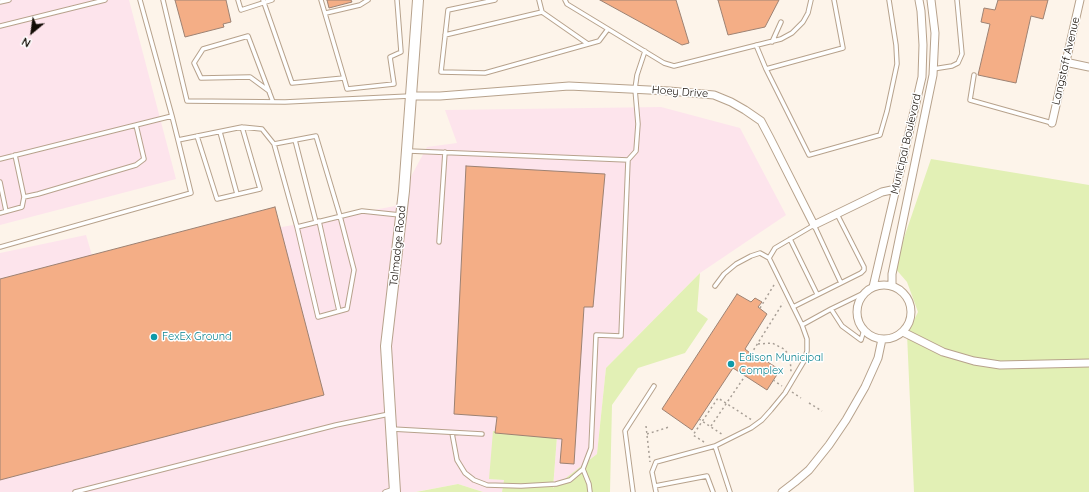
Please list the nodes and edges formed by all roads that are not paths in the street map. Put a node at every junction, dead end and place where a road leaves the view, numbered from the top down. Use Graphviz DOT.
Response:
graph roads {
  1 [pos="9,0"];
  2 [pos="106,0"];
  3 [pos="140,0"];
  4 [pos="163,0"];
  5 [pos="238,0"];
  6 [pos="272,0"];
  7 [pos="321,0"];
  8 [pos="368,0"];
  9 [pos="397,0"];
  10 [pos="418,0"];
  11 [pos="495,0"];
  12 [pos="539,0"];
  13 [pos="564,0"];
  14 [pos="810,0"];
  15 [pos="834,0"];
  16 [pos="889,0"];
  17 [pos="919,0"];
  18 [pos="931,0"];
  19 [pos="957,0"];
  20 [pos="1080,0"];
  21 [pos="263,1"];
  22 [pos="0,2"];
  23 [pos="542,12"];
  24 [pos="326,13"];
  25 [pos="781,22"];
  26 [pos="0,26"];
  27 [pos="608,29"];
  28 [pos="445,35"];
  29 [pos="772,42"];
  30 [pos="589,44"];
  31 [pos="756,45"];
  32 [pos="645,51"];
  33 [pos="1066,62"];
  34 [pos="1089,67"];
  35 [pos="933,68"];
  36 [pos="766,69"];
  37 [pos="974,75"];
  38 [pos="344,78"];
  39 [pos="635,89"];
  40 [pos="269,91"];
  41 [pos="411,96"];
  42 [pos="273,102"];
  43 [pos="172,116"];
  44 [pos="1052,123"];
  45 [pos="136,125"];
  46 [pos="242,127"];
  47 [pos="220,132"];
  48 [pos="198,136"];
  49 [pos="178,140"];
  50 [pos="295,140"];
  51 [pos="274,144"];
  52 [pos="406,151"];
  53 [pos="445,152"];
  54 [pos="15,155"];
  55 [pos="0,159"];
  56 [pos="628,160"];
  57 [pos="0,182"];
  58 [pos="896,189"];
  59 [pos="237,194"];
  60 [pos="24,197"];
  61 [pos="6,211"];
  62 [pos="0,213"];
  63 [pos="836,214"];
  64 [pos="401,215"];
  65 [pos="340,216"];
  66 [pos="318,222"];
  67 [pos="814,225"];
  68 [pos="297,227"];
  69 [pos="790,239"];
  70 [pos="439,242"];
  71 [pos="0,247"];
  72 [pos="769,258"];
  73 [pos="841,282"];
  74 [pos="715,286"];
  75 [pos="892,286"];
  76 [pos="873,287"];
  77 [pos="866,292"];
  78 [pos="817,294"];
  79 [pos="793,307"];
  80 [pos="831,309"];
  81 [pos="339,311"];
  82 [pos="802,325"];
  83 [pos="864,330"];
  84 [pos="903,332"];
  85 [pos="882,339"];
  86 [pos="1089,363"];
  87 [pos="654,386"];
  88 [pos="390,414"];
  89 [pos="391,429"];
  90 [pos="452,432"];
  91 [pos="482,434"];
  92 [pos="715,446"];
  93 [pos="583,469"];
  94 [pos="655,486"];
  95 [pos="395,491"];
  96 [pos="75,492"];
  97 [pos="384,492"];
  98 [pos="590,492"];
  99 [pos="633,492"];
  100 [pos="656,492"];
  101 [pos="713,492"];
  102 [pos="730,492"];
  103 [pos="782,492"];
  1 -- 22 [label="lane"];
  2 -- 26 [label="lane"];
  3 -- 43 [label="lane"];
  4 -- 42 [label="lane"];
  5 -- 21 [label="lane"];
  6 -- 21 [label="lane"];
  7 -- 24 [label="lane"];
  8 -- 24 [label="lane"];
  9 -- 38 [label="lane"];
  10 -- 41 [label="street, Talmadge Road"];
  11 -- 28 [label="lane"];
  12 -- 23 [label="lane"];
  13 -- 27 [label="lane"];
  14 -- 29 [label="lane"];
  15 -- 36 [label="lane"];
  16 -- 36 [label="lane"];
  17 -- 58 [label="street, Municipal Boulevard"];
  18 -- 35 [label="street, Municipal Boulevard"];
  19 -- 35 [label="lane"];
  20 -- 33 [label="street, Langstaff Avenue"];
  21 -- 38 [label="lane"];
  23 -- 28 [label="lane"];
  23 -- 30 [label="lane"];
  24 -- 38 [label="lane"];
  25 -- 29 [label="lane"];
  27 -- 30 [label="lane"];
  27 -- 32 [label="lane"];
  28 -- 30 [label="lane"];
  29 -- 31 [label="lane"];
  31 -- 32 [label="lane"];
  31 -- 36 [label="lane"];
  32 -- 39 [label="lane"];
  33 -- 34 [label="street"];
  33 -- 44 [label="street, Langstaff Avenue"];
  35 -- 75 [label="street, Municipal Boulevard"];
  37 -- 44 [label="lane"];
  39 -- 41 [label="street, Hoey Drive"];
  39 -- 56 [label="lane"];
  39 -- 67 [label="street, Hoey Drive"];
  40 -- 40 [label="lane"];
  40 -- 42 [label="lane"];
  41 -- 42 [label="lane"];
  41 -- 52 [label="street, Talmadge Road"];
  43 -- 45 [label="lane"];
  43 -- 49 [label="lane"];
  45 -- 54 [label="lane"];
  45 -- 60 [label="lane"];
  46 -- 47 [label="lane"];
  46 -- 51 [label="lane"];
  46 -- 59 [label="lane"];
  47 -- 48 [label="lane"];
  47 -- 59 [label="lane"];
  48 -- 49 [label="lane"];
  48 -- 59 [label="lane"];
  49 -- 71 [label="lane"];
  50 -- 51 [label="lane"];
  50 -- 65 [label="lane"];
  50 -- 66 [label="lane"];
  51 -- 68 [label="lane"];
  52 -- 53 [label="lane"];
  52 -- 64 [label="street, Talmadge Road"];
  53 -- 56 [label="lane"];
  53 -- 70 [label="lane"];
  54 -- 55 [label="lane"];
  54 -- 60 [label="lane"];
  56 -- 93 [label="lane"];
  57 -- 61 [label="lane"];
  58 -- 63 [label="street"];
  58 -- 76 [label="street, Municipal Boulevard"];
  60 -- 61 [label="lane"];
  61 -- 62 [label="lane"];
  63 -- 67 [label="street"];
  63 -- 73 [label="lane"];
  64 -- 65 [label="lane"];
  64 -- 88 [label="street, Talmadge Road"];
  65 -- 66 [label="lane"];
  65 -- 81 [label="lane"];
  66 -- 68 [label="lane"];
  66 -- 81 [label="lane"];
  67 -- 69 [label="lane"];
  67 -- 73 [label="lane"];
  68 -- 81 [label="lane"];
  69 -- 72 [label="lane"];
  69 -- 78 [label="lane"];
  72 -- 74 [label="lane"];
  72 -- 79 [label="lane"];
  73 -- 78 [label="lane"];
  75 -- 76 [label="street"];
  75 -- 84 [label="street"];
  76 -- 77 [label="street"];
  77 -- 80 [label="lane"];
  77 -- 83 [label="street"];
  78 -- 79 [label="lane"];
  79 -- 82 [label="lane"];
  80 -- 82 [label="lane"];
  80 -- 83 [label="lane"];
  82 -- 92 [label="lane"];
  83 -- 85 [label="street"];
  84 -- 85 [label="street"];
  84 -- 86 [label="street"];
  85 -- 103 [label="street"];
  87 -- 99 [label="lane"];
  88 -- 89 [label="street, Talmadge Road"];
  88 -- 96 [label="lane"];
  89 -- 90 [label="lane"];
  89 -- 95 [label="street, Talmadge Road"];
  90 -- 91 [label="lane"];
  90 -- 93 [label="lane"];
  92 -- 94 [label="lane"];
  92 -- 102 [label="lane"];
  93 -- 98 [label="lane"];
  94 -- 100 [label="lane"];
  94 -- 101 [label="lane"];
  95 -- 97 [label="lane"];
}
